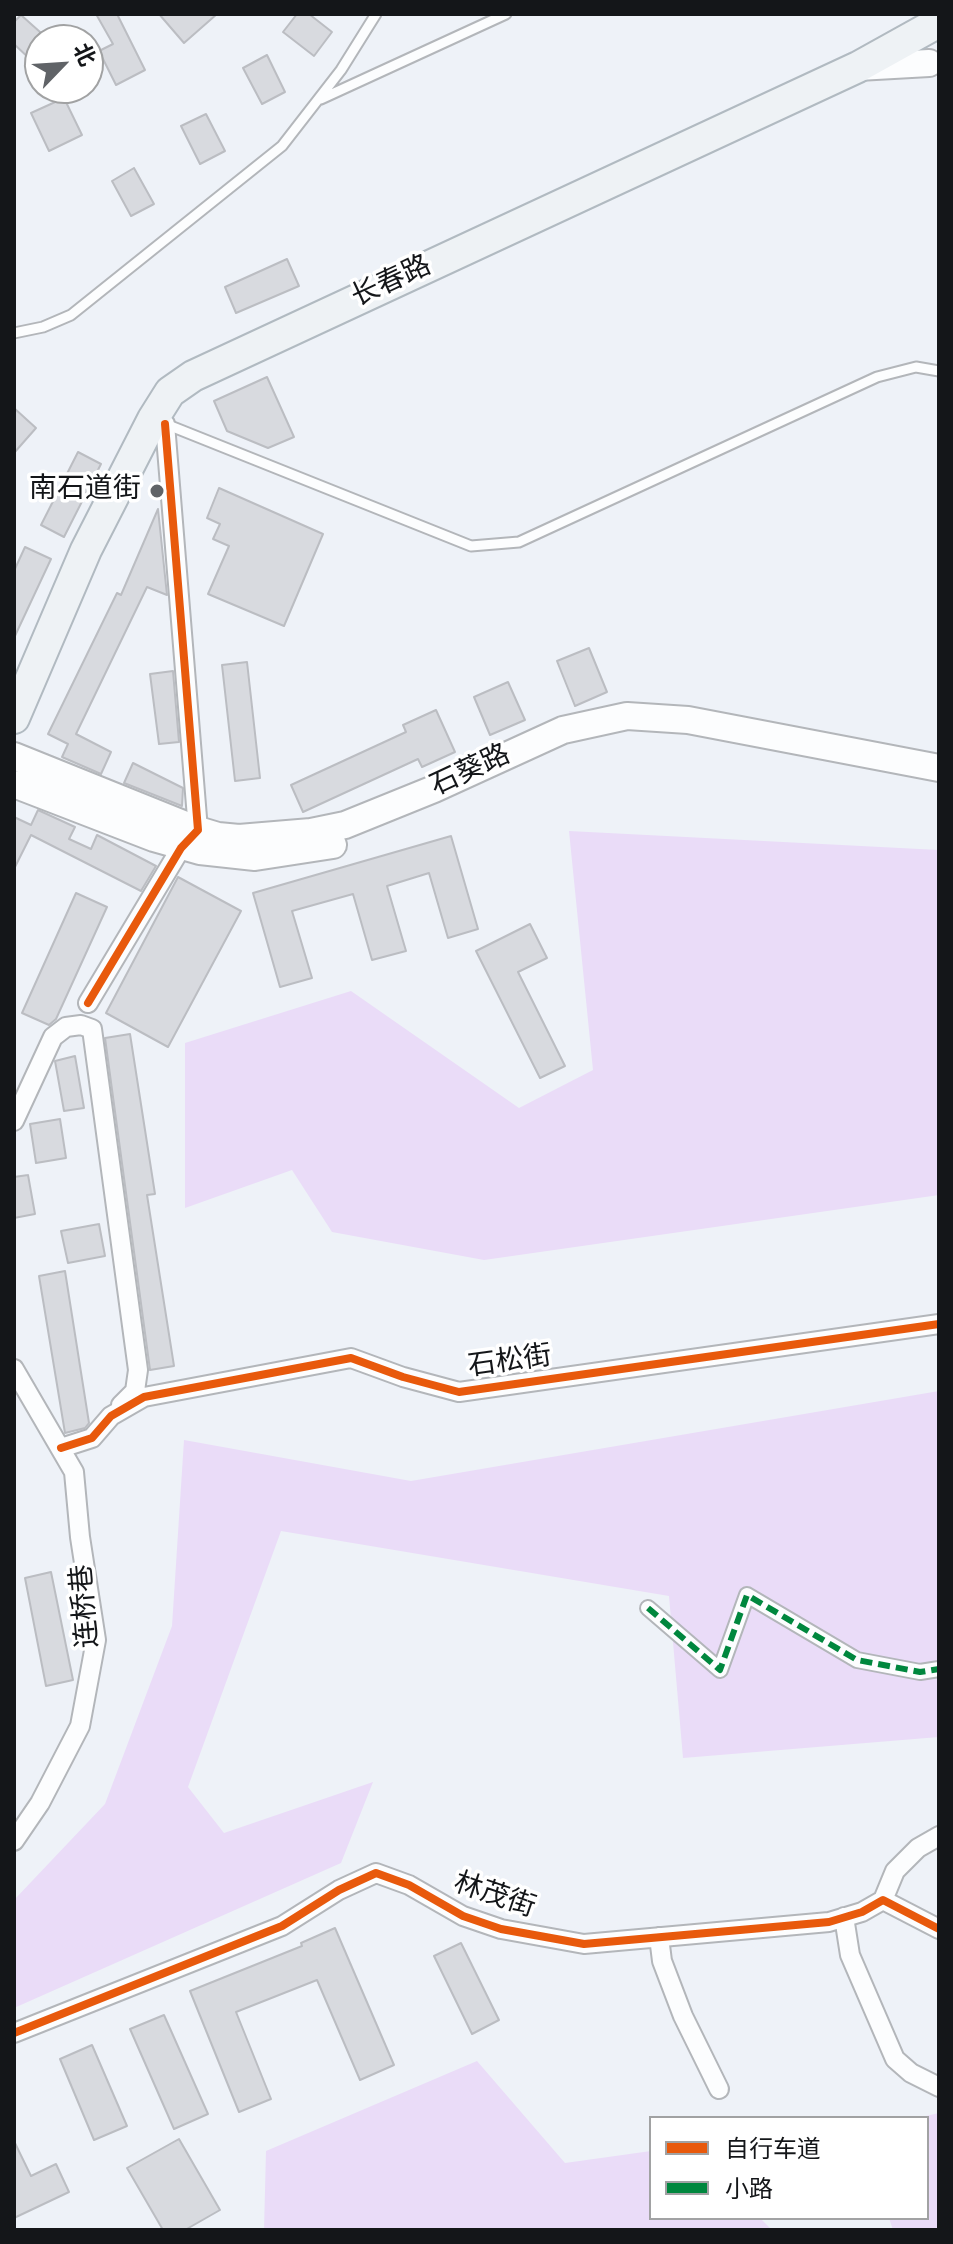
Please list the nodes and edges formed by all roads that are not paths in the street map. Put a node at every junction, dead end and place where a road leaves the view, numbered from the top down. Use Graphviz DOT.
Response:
graph roads {
  1 [pos="376,14"];
  2 [pos="506,14"];
  3 [pos="931,46"];
  4 [pos="318,100"];
  5 [pos="14,333"];
  6 [pos="939,371"];
  7 [pos="159,422"];
  8 [pos="14,718"];
  9 [pos="14,756"];
  10 [pos="939,768"];
  11 [pos="14,784"];
  12 [pos="939,784"];
  13 [pos="190,839"];
  14 [pos="88,1003"];
  15 [pos="14,1121"];
  16 [pos="939,1324"];
  17 [pos="14,1369"];
  18 [pos="111,1416"];
  19 [pos="61,1448"];
  20 [pos="648,1608"];
  21 [pos="939,1669"];
  22 [pos="939,1836"];
  23 [pos="14,1841"];
  24 [pos="883,1900"];
  25 [pos="844,1917"];
  26 [pos="939,1929"];
  27 [pos="659,1937"];
  28 [pos="14,2033"];
  29 [pos="939,2087"];
  30 [pos="719,2089"];
  1 -- 4 [label="lane"];
  2 -- 4 [label="lane"];
  3 -- 7 [label="main road, 长春路"];
  4 -- 5 [label="lane"];
  6 -- 7 [label="lane"];
  7 -- 8 [label="main road, 长春路"];
  7 -- 13 [label="street"];
  9 -- 13 [label="main road, 石葵路"];
  10 -- 13 [label="main road, 石葵路"];
  11 -- 13 [label="main road, 石葵路"];
  12 -- 13 [label="main road, 石葵路"];
  13 -- 14 [label="street"];
  15 -- 18 [label="street"];
  16 -- 18 [label="street, 石松街"];
  17 -- 19 [label="street, 连桥巷"];
  18 -- 19 [label="street, 石松街"];
  19 -- 23 [label="street, 连桥巷"];
  20 -- 21 [label="street"];
  22 -- 24 [label="street"];
  24 -- 25 [label="street, 林茂街"];
  24 -- 26 [label="street"];
  25 -- 27 [label="street, 林茂街"];
  25 -- 29 [label="street"];
  27 -- 28 [label="street, 林茂街"];
  27 -- 30 [label="street"];
}
